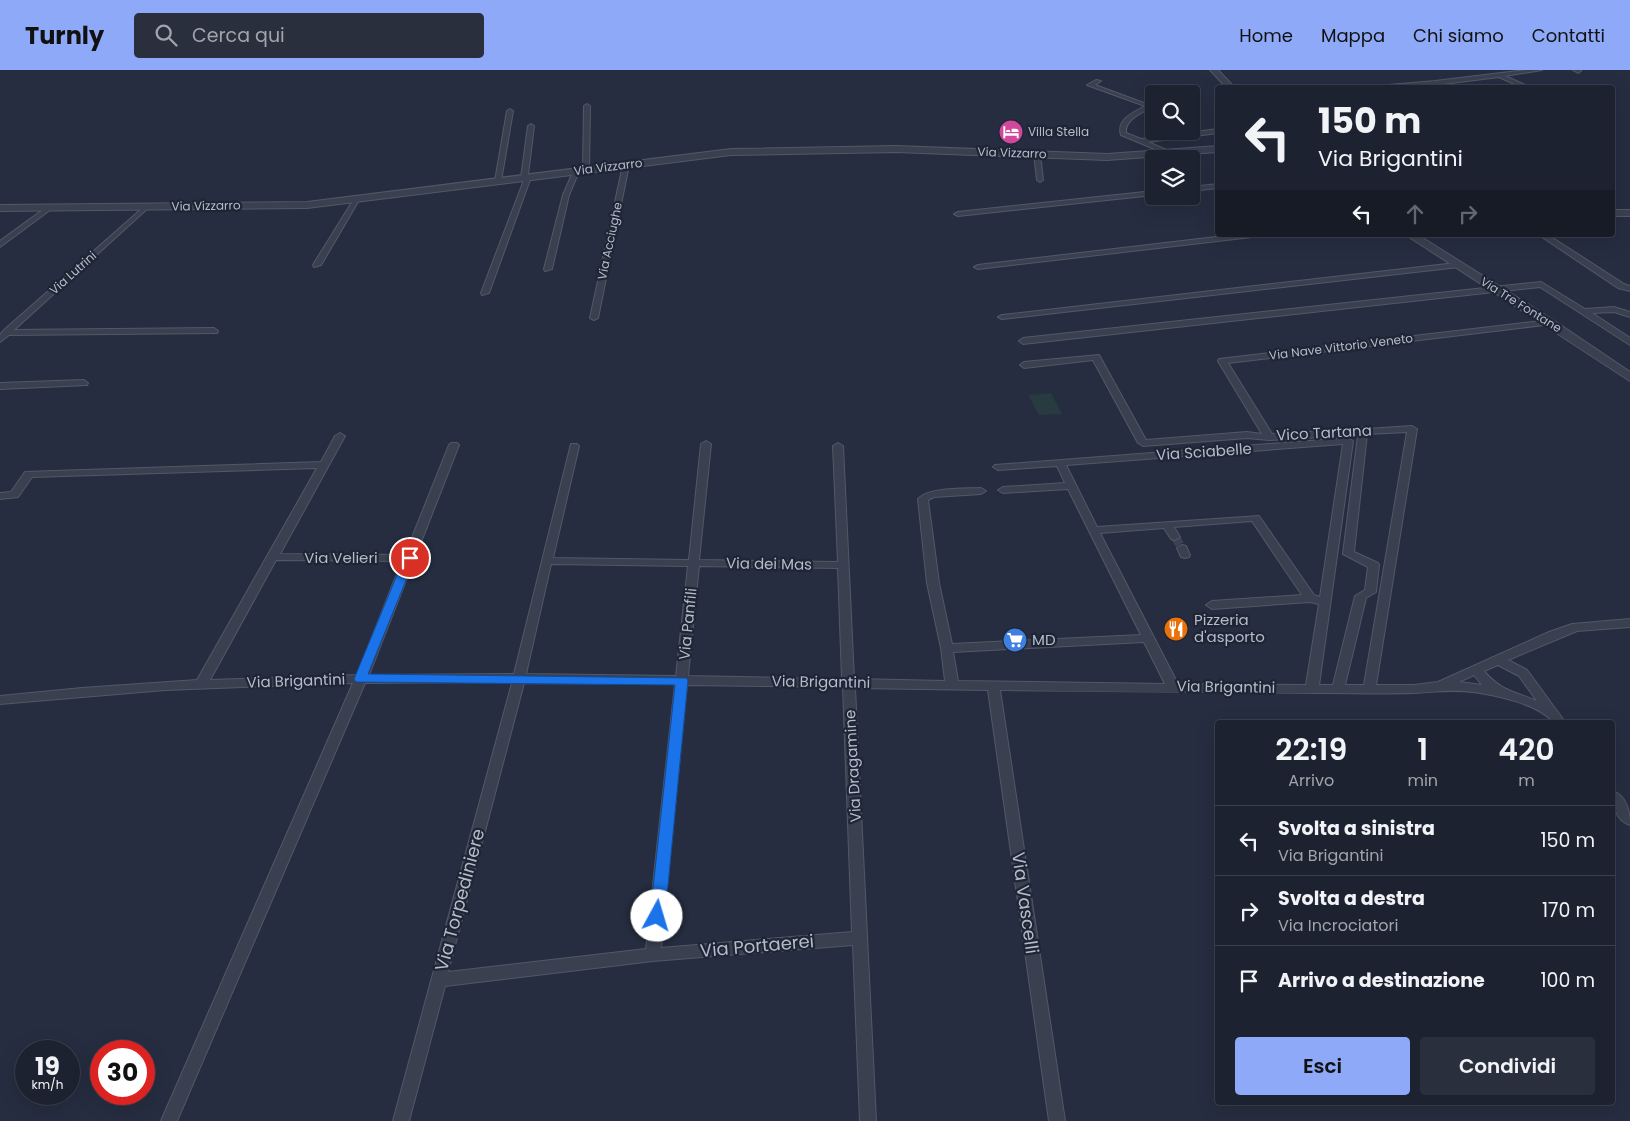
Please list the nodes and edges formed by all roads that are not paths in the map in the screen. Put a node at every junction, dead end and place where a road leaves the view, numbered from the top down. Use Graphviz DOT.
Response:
graph roads {
  1 [pos="1214,70"];
  2 [pos="1488,70"];
  3 [pos="1539,70"];
  4 [pos="1501,76"];
  5 [pos="1098,81"];
  6 [pos="1229,85"];
  7 [pos="1403,85"];
  8 [pos="1522,85"];
  9 [pos="587,106"];
  10 [pos="510,111"];
  11 [pos="531,126"];
  12 [pos="1215,131"];
  13 [pos="1141,141"];
  14 [pos="1215,149"];
  15 [pos="1162,150"];
  16 [pos="1200,150"];
  17 [pos="1038,154"];
  18 [pos="1145,155"];
  19 [pos="626,165"];
  20 [pos="586,170"];
  21 [pos="576,171"];
  22 [pos="526,177"];
  23 [pos="1040,180"];
  24 [pos="498,181"];
  25 [pos="1215,186"];
  26 [pos="1200,188"];
  27 [pos="1145,194"];
  28 [pos="356,200"];
  29 [pos="50,207"];
  30 [pos="146,207"];
  31 [pos="0,208"];
  32 [pos="1630,213"];
  33 [pos="958,214"];
  34 [pos="1615,214"];
  35 [pos="1235,237"];
  36 [pos="1414,237"];
  37 [pos="1547,237"];
  38 [pos="0,245"];
  39 [pos="317,265"];
  40 [pos="1456,265"];
  41 [pos="978,267"];
  42 [pos="548,269"];
  43 [pos="1493,288"];
  44 [pos="1630,289"];
  45 [pos="486,293"];
  46 [pos="1584,312"];
  47 [pos="1630,315"];
  48 [pos="1002,317"];
  49 [pos="594,318"];
  50 [pos="1548,322"];
  51 [pos="214,332"];
  52 [pos="3,336"];
  53 [pos="1023,341"];
  54 [pos="1630,342"];
  55 [pos="1024,366"];
  56 [pos="1630,377"];
  57 [pos="84,383"];
  58 [pos="0,386"];
  59 [pos="1362,430"];
  60 [pos="340,436"];
  61 [pos="1269,437"];
  62 [pos="706,444"];
  63 [pos="454,445"];
  64 [pos="574,446"];
  65 [pos="838,446"];
  66 [pos="1060,463"];
  67 [pos="324,465"];
  68 [pos="998,467"];
  69 [pos="1071,486"];
  70 [pos="1003,490"];
  71 [pos="981,491"];
  72 [pos="0,496"];
  73 [pos="1167,524"];
  74 [pos="1094,530"];
  75 [pos="1175,537"];
  76 [pos="272,558"];
  77 [pos="410,558"];
  78 [pos="547,562"];
  79 [pos="694,562"];
  80 [pos="843,565"];
  81 [pos="1310,598"];
  82 [pos="1323,601"];
  83 [pos="1212,605"];
  84 [pos="1630,623"];
  85 [pos="1148,638"];
  86 [pos="947,648"];
  87 [pos="1523,648"];
  88 [pos="1499,660"];
  89 [pos="1476,670"];
  90 [pos="1523,673"];
  91 [pos="519,678"];
  92 [pos="360,679"];
  93 [pos="682,680"];
  94 [pos="849,682"];
  95 [pos="201,684"];
  96 [pos="952,684"];
  97 [pos="993,684"];
  98 [pos="1440,686"];
  99 [pos="1173,687"];
  100 [pos="1312,688"];
  101 [pos="1338,688"];
  102 [pos="1369,689"];
  103 [pos="1506,694"];
  104 [pos="0,700"];
  105 [pos="1555,718"];
  106 [pos="1615,800"];
  107 [pos="1630,820"];
  108 [pos="861,938"];
  109 [pos="653,955"];
  110 [pos="438,980"];
  111 [pos="169,1121"];
  112 [pos="401,1121"];
  113 [pos="868,1121"];
  114 [pos="1057,1121"];
  1 -- 6 [label="street"];
  2 -- 4 [label="street"];
  3 -- 4 [label="street"];
  4 -- 7 [label="street"];
  4 -- 8 [label="street"];
  5 -- 13 [label="street"];
  9 -- 20 [label="street"];
  10 -- 24 [label="street"];
  11 -- 22 [label="street"];
  12 -- 13 [label="street"];
  13 -- 15 [label="street"];
  14 -- 16 [label="street, Via Vizzarro"];
  17 -- 18 [label="street, Via Vizzarro"];
  17 -- 19 [label="street, Via Vizzarro"];
  17 -- 23 [label="street"];
  19 -- 20 [label="street, Via Vizzarro"];
  19 -- 49 [label="street, Via Acciughe"];
  20 -- 21 [label="street, Via Vizzarro"];
  21 -- 22 [label="street, Via Vizzarro"];
  21 -- 42 [label="street"];
  22 -- 24 [label="street, Via Vizzarro"];
  22 -- 45 [label="street"];
  24 -- 28 [label="street, Via Vizzarro"];
  25 -- 26 [label="street"];
  27 -- 33 [label="street"];
  28 -- 30 [label="street, Via Vizzarro"];
  28 -- 39 [label="street"];
  29 -- 30 [label="street, Via Vizzarro"];
  29 -- 31 [label="street, Via Vizzarro"];
  29 -- 38 [label="street"];
  30 -- 52 [label="street, Via Lutrini"];
  32 -- 34 [label="street"];
  35 -- 41 [label="street"];
  36 -- 40 [label="street, Via Tre Fontane"];
  37 -- 44 [label="street"];
  40 -- 43 [label="street, Via Tre Fontane"];
  40 -- 48 [label="street"];
  43 -- 46 [label="street"];
  43 -- 50 [label="street, Via Tre Fontane"];
  43 -- 53 [label="street"];
  46 -- 47 [label="street"];
  46 -- 54 [label="street"];
  50 -- 56 [label="street, Via Tre Fontane"];
  50 -- 61 [label="street, Via Nave Vittorio Veneto"];
  51 -- 52 [label="street"];
  55 -- 61 [label="street, Vico Tartana"];
  57 -- 58 [label="street"];
  59 -- 61 [label="street, Vico Tartana"];
  59 -- 101 [label="street"];
  59 -- 102 [label="street, Vico Tartana"];
  60 -- 67 [label="street"];
  62 -- 79 [label="street, Via Panfili"];
  63 -- 77 [label="street"];
  64 -- 78 [label="street, Via Torpediniere"];
  65 -- 80 [label="street, Via Dragamine"];
  66 -- 68 [label="street"];
  66 -- 69 [label="street"];
  66 -- 82 [label="street, Via Sciabelle"];
  67 -- 72 [label="street"];
  67 -- 76 [label="street"];
  69 -- 70 [label="street"];
  69 -- 74 [label="street"];
  71 -- 86 [label="street"];
  73 -- 74 [label="street"];
  73 -- 75 [label="street"];
  73 -- 81 [label="street"];
  74 -- 85 [label="street"];
  76 -- 77 [label="street, Via Velieri"];
  76 -- 95 [label="street"];
  77 -- 92 [label="street"];
  78 -- 79 [label="street, Via dei Mas"];
  78 -- 91 [label="street, Via Torpediniere"];
  79 -- 80 [label="street, Via dei Mas"];
  79 -- 93 [label="street, Via Panfili"];
  80 -- 94 [label="street, Via Dragamine"];
  81 -- 82 [label="street"];
  81 -- 83 [label="street"];
  82 -- 100 [label="street, Via Sciabelle"];
  84 -- 87 [label="street, Via Brigantini"];
  85 -- 86 [label="street"];
  85 -- 99 [label="street"];
  86 -- 96 [label="street"];
  87 -- 88 [label="street, Via Brigantini"];
  87 -- 90 [label="street"];
  88 -- 89 [label="street, Via Brigantini"];
  88 -- 90 [label="street"];
  89 -- 98 [label="street, Via Brigantini"];
  89 -- 103 [label="street"];
  90 -- 105 [label="street"];
  91 -- 92 [label="street, Via Brigantini"];
  91 -- 93 [label="street, Via Brigantini"];
  91 -- 110 [label="street, Via Torpediniere"];
  92 -- 95 [label="street, Via Brigantini"];
  92 -- 111 [label="street"];
  93 -- 94 [label="street, Via Brigantini"];
  93 -- 109 [label="street, Via Panfili"];
  94 -- 96 [label="street, Via Brigantini"];
  94 -- 108 [label="street, Via Dragamine"];
  95 -- 104 [label="street, Via Brigantini"];
  96 -- 97 [label="street, Via Brigantini"];
  97 -- 99 [label="street, Via Brigantini"];
  97 -- 114 [label="street, Via Vascelli"];
  98 -- 102 [label="street, Via Brigantini"];
  98 -- 103 [label="street"];
  99 -- 100 [label="street, Via Brigantini"];
  100 -- 101 [label="street, Via Brigantini"];
  101 -- 102 [label="street, Via Brigantini"];
  103 -- 105 [label="street"];
  106 -- 107 [label="street"];
  108 -- 109 [label="street, Via Portaerei"];
  108 -- 113 [label="street, Via Dragamine"];
  109 -- 110 [label="street, Via Portaerei"];
  110 -- 112 [label="street, Via Torpediniere"];
}
